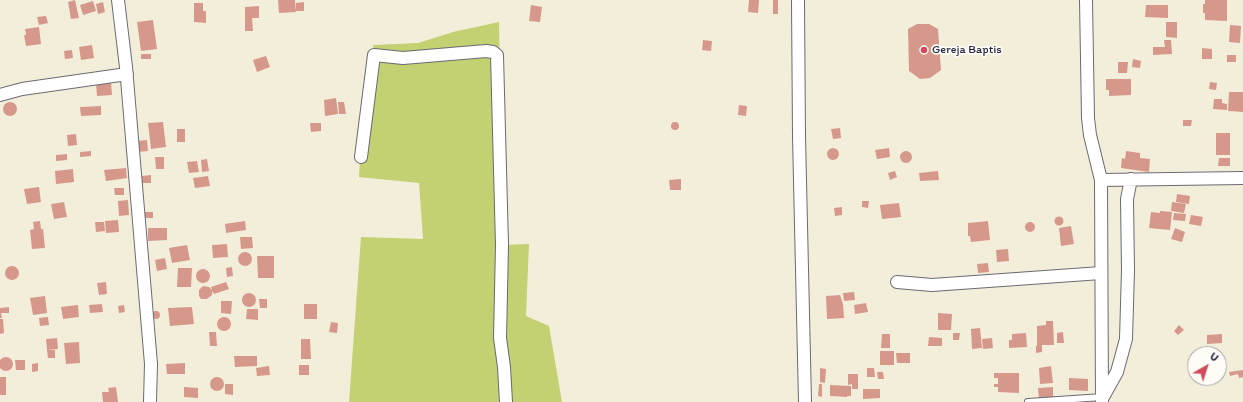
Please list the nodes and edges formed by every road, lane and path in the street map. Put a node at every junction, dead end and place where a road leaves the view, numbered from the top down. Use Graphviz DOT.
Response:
graph roads {
  1 [pos="118,0"];
  2 [pos="798,0"];
  3 [pos="1086,0"];
  4 [pos="127,74"];
  5 [pos="0,95"];
  6 [pos="361,157"];
  7 [pos="1243,178"];
  8 [pos="1131,179"];
  9 [pos="1101,180"];
  10 [pos="1101,273"];
  11 [pos="897,282"];
  12 [pos="1102,400"];
  13 [pos="150,402"];
  14 [pos="506,402"];
  15 [pos="805,402"];
  16 [pos="1028,402"];
  1 -- 4 [label="street"];
  2 -- 15 [label="street"];
  3 -- 9 [label="street"];
  4 -- 5 [label="street"];
  4 -- 13 [label="street"];
  6 -- 14 [label="street"];
  7 -- 8 [label="street"];
  8 -- 9 [label="street"];
  8 -- 12 [label="street"];
  9 -- 10 [label="street"];
  10 -- 11 [label="street"];
  10 -- 12 [label="street"];
  12 -- 16 [label="lane"];
}
